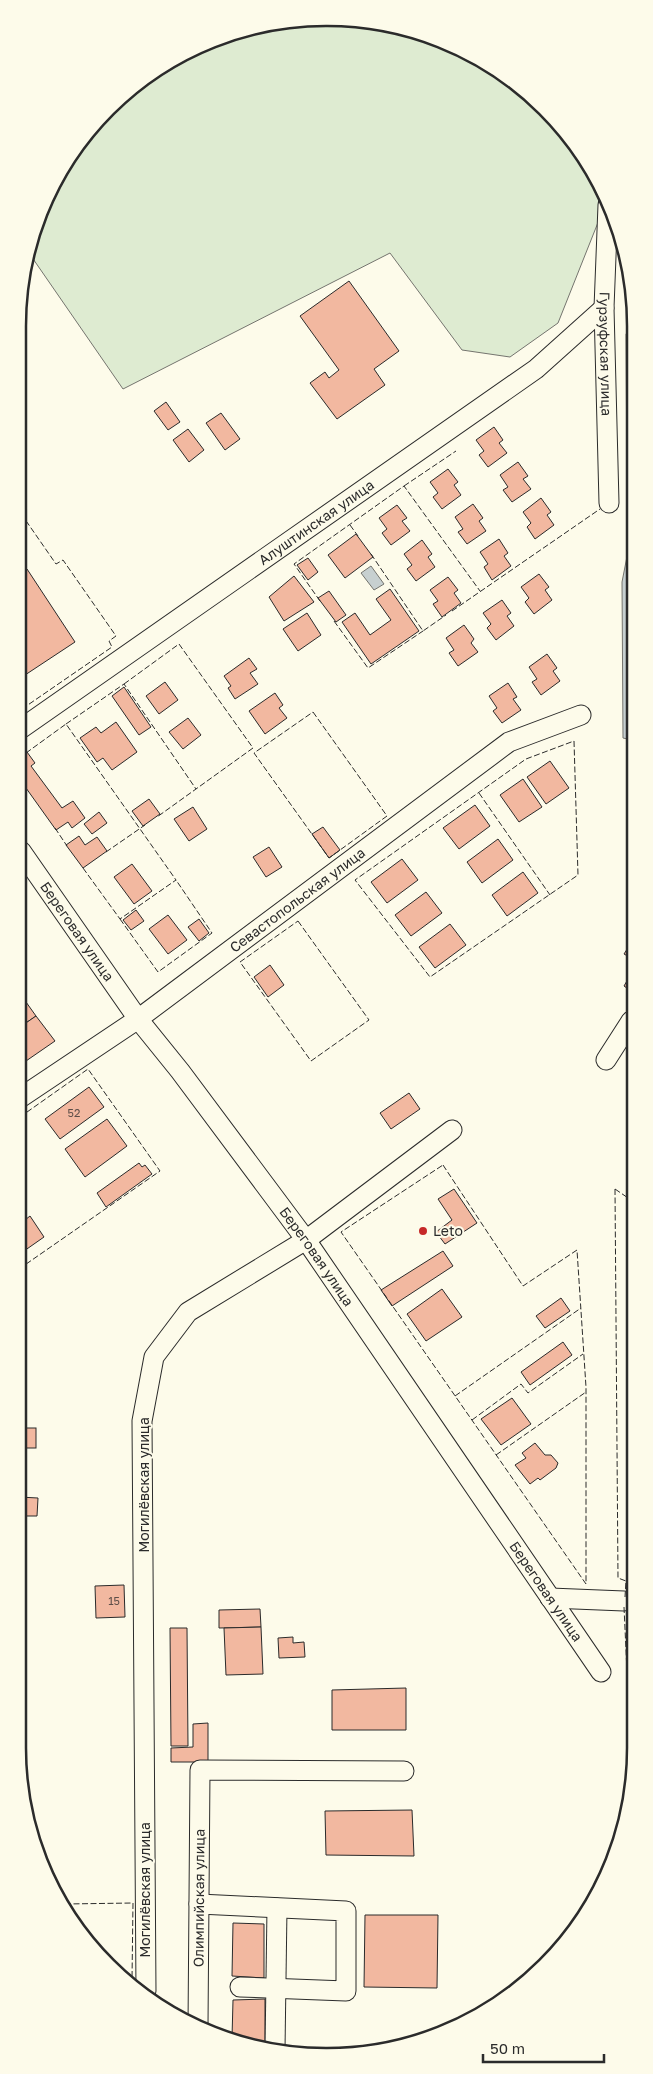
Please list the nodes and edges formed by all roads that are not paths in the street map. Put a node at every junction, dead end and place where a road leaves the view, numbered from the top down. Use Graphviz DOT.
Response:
graph roads {
  1 [pos="611,229"];
  2 [pos="604,308"];
  3 [pos="609,503"];
  4 [pos="581,715"];
  5 [pos="26,725"];
  6 [pos="26,857"];
  7 [pos="138,1019"];
  8 [pos="627,1027"];
  9 [pos="606,1060"];
  10 [pos="26,1094"];
  11 [pos="452,1130"];
  12 [pos="306,1240"];
  13 [pos="550,1598"];
  14 [pos="624,1601"];
  15 [pos="600,1672"];
  16 [pos="404,1771"];
  17 [pos="199,1904"];
  18 [pos="278,1908"];
  19 [pos="146,1987"];
  20 [pos="240,1987"];
  21 [pos="276,1988"];
  22 [pos="198,2019"];
  23 [pos="275,2043"];
  1 -- 2 [label="street, Гурзуфская улица"];
  2 -- 3 [label="street, Гурзуфская улица"];
  2 -- 5 [label="street, Алуштинская улица"];
  4 -- 7 [label="street, Севастопольская улица"];
  6 -- 7 [label="street, Береговая улица"];
  7 -- 10 [label="street, Севастопольская улица"];
  7 -- 12 [label="street, Береговая улица"];
  8 -- 9 [label="street"];
  11 -- 12 [label="street, Могилёвская улица"];
  12 -- 13 [label="street, Береговая улица"];
  12 -- 19 [label="street, Могилёвская улица"];
  13 -- 14 [label="street"];
  13 -- 15 [label="street, Береговая улица"];
  16 -- 17 [label="street, Олимпийская улица"];
  17 -- 18 [label="street"];
  17 -- 22 [label="street, Олимпийская улица"];
  18 -- 21 [label="street"];
  18 -- 21 [label="street"];
  20 -- 21 [label="street"];
  21 -- 23 [label="street"];
}
